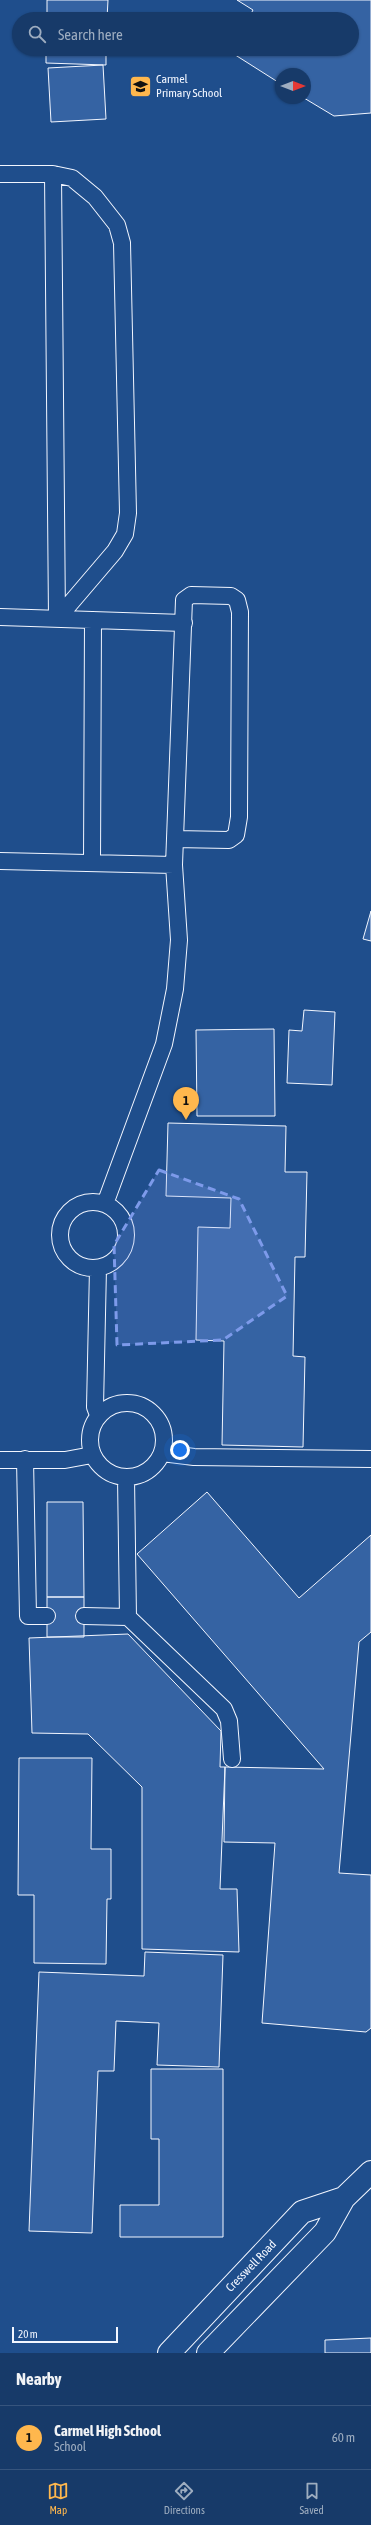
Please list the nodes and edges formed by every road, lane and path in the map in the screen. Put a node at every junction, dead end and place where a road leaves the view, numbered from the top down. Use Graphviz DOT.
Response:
graph roads {
  1 [pos="0,174"];
  2 [pos="53,174"];
  3 [pos="0,617"];
  4 [pos="57,619"];
  5 [pos="93,620"];
  6 [pos="184,623"];
  7 [pos="176,839"];
  8 [pos="0,861"];
  9 [pos="92,863"];
  10 [pos="174,865"];
  11 [pos="105,1204"];
  12 [pos="98,1268"];
  13 [pos="98,1415"];
  14 [pos="162,1453"];
  15 [pos="92,1455"];
  16 [pos="25,1459"];
  17 [pos="371,1459"];
  18 [pos="0,1460"];
  19 [pos="126,1478"];
  20 [pos="47,1616"];
  21 [pos="84,1616"];
  22 [pos="128,1617"];
  23 [pos="232,1759"];
  24 [pos="371,2172"];
  25 [pos="344,2198"];
  26 [pos="169,2353"];
  27 [pos="208,2353"];
  1 -- 2 [label="lane"];
  2 -- 4 [label="lane"];
  2 -- 4 [label="lane"];
  3 -- 4 [label="lane"];
  4 -- 5 [label="lane"];
  5 -- 6 [label="lane"];
  5 -- 9 [label="lane"];
  6 -- 7 [label="lane"];
  6 -- 7 [label="lane"];
  7 -- 10 [label="lane"];
  8 -- 9 [label="lane"];
  9 -- 10 [label="lane"];
  10 -- 11 [label="lane"];
  11 -- 12 [label="lane"];
  11 -- 12 [label="lane"];
  12 -- 13 [label="lane"];
  13 -- 14 [label="lane"];
  13 -- 15 [label="lane"];
  14 -- 17 [label="lane"];
  14 -- 19 [label="lane"];
  15 -- 16 [label="lane"];
  15 -- 19 [label="lane"];
  16 -- 18 [label="lane"];
  16 -- 20 [label="lane"];
  19 -- 22 [label="lane"];
  21 -- 22 [label="lane"];
  22 -- 23 [label="lane"];
  24 -- 25 [label="street, Cresswell Road"];
  25 -- 26 [label="street, Cresswell Road"];
  25 -- 27 [label="street, Cresswell Road"];
}
